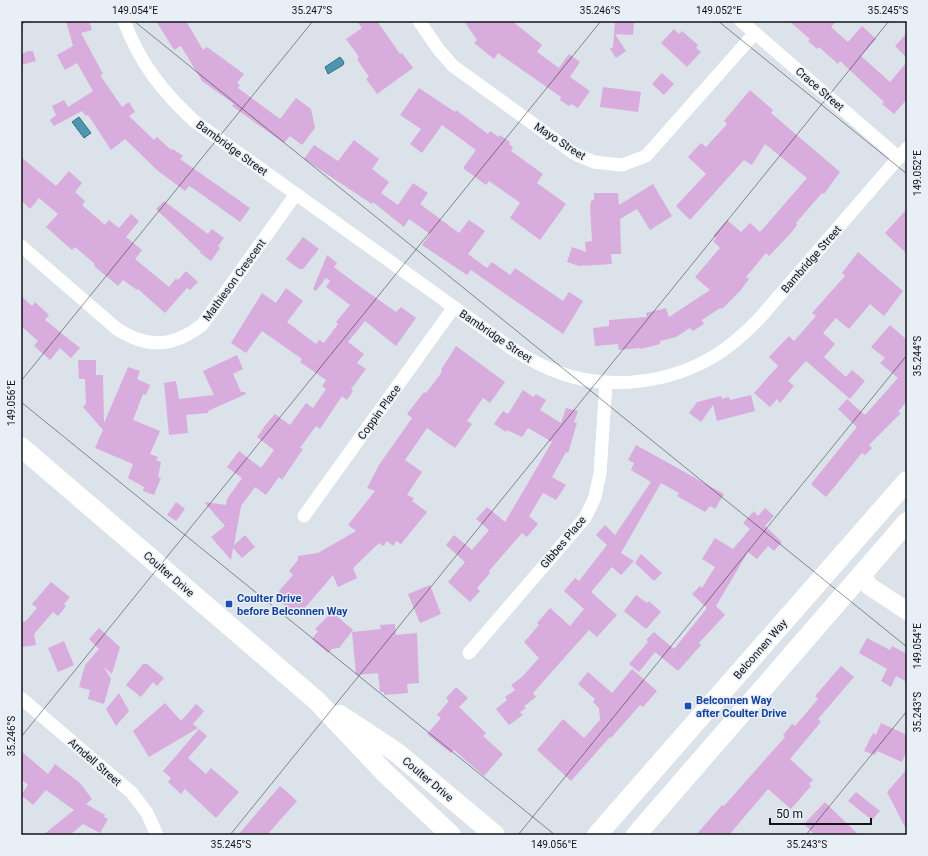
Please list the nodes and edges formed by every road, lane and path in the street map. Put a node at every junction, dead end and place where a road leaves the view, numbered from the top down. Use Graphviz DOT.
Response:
graph roads {
  1 [pos="124,21"];
  2 [pos="419,21"];
  3 [pos="741,21"];
  4 [pos="755,33"];
  5 [pos="903,153"];
  6 [pos="296,194"];
  7 [pos="21,246"];
  8 [pos="454,307"];
  9 [pos="606,382"];
  10 [pos="21,447"];
  11 [pos="907,481"];
  12 [pos="304,516"];
  13 [pos="907,522"];
  14 [pos="868,526"];
  15 [pos="862,574"];
  16 [pos="813,588"];
  17 [pos="907,599"];
  18 [pos="907,611"];
  19 [pos="468,653"];
  20 [pos="21,698"];
  21 [pos="317,701"];
  22 [pos="657,810"];
  23 [pos="472,815"];
  24 [pos="596,833"];
  25 [pos="157,835"];
  26 [pos="451,835"];
  27 [pos="495,835"];
  28 [pos="510,835"];
  29 [pos="636,835"];
  30 [pos="642,835"];
  1 -- 6 [label="street, Bambridge Street"];
  2 -- 4 [label="street, Mayo Street"];
  3 -- 4 [label="street, Crace Street"];
  4 -- 5 [label="street, Crace Street"];
  5 -- 9 [label="street, Bambridge Street"];
  6 -- 7 [label="street, Mathieson Crescent"];
  6 -- 8 [label="street, Bambridge Street"];
  8 -- 9 [label="street, Bambridge Street"];
  8 -- 12 [label="street, Coppin Place"];
  9 -- 19 [label="street, Gibbes Place"];
  10 -- 21 [label="main road, Coulter Drive"];
  11 -- 14 [label="main road, Belconnen Way"];
  13 -- 15 [label="main road"];
  14 -- 15 [label="main road"];
  14 -- 16 [label="main road, Belconnen Way"];
  15 -- 16 [label="main road"];
  15 -- 17 [label="street"];
  15 -- 18 [label="street"];
  15 -- 22 [label="main road"];
  16 -- 24 [label="main road, Belconnen Way"];
  20 -- 25 [label="street, Arndell Street"];
  21 -- 23 [label="main road, Coulter Drive"];
  21 -- 26 [label="main road, Coulter Drive"];
  22 -- 29 [label="main road"];
  22 -- 30 [label="main road"];
  23 -- 27 [label="main road, Coulter Drive"];
  23 -- 28 [label="main road"];
}
